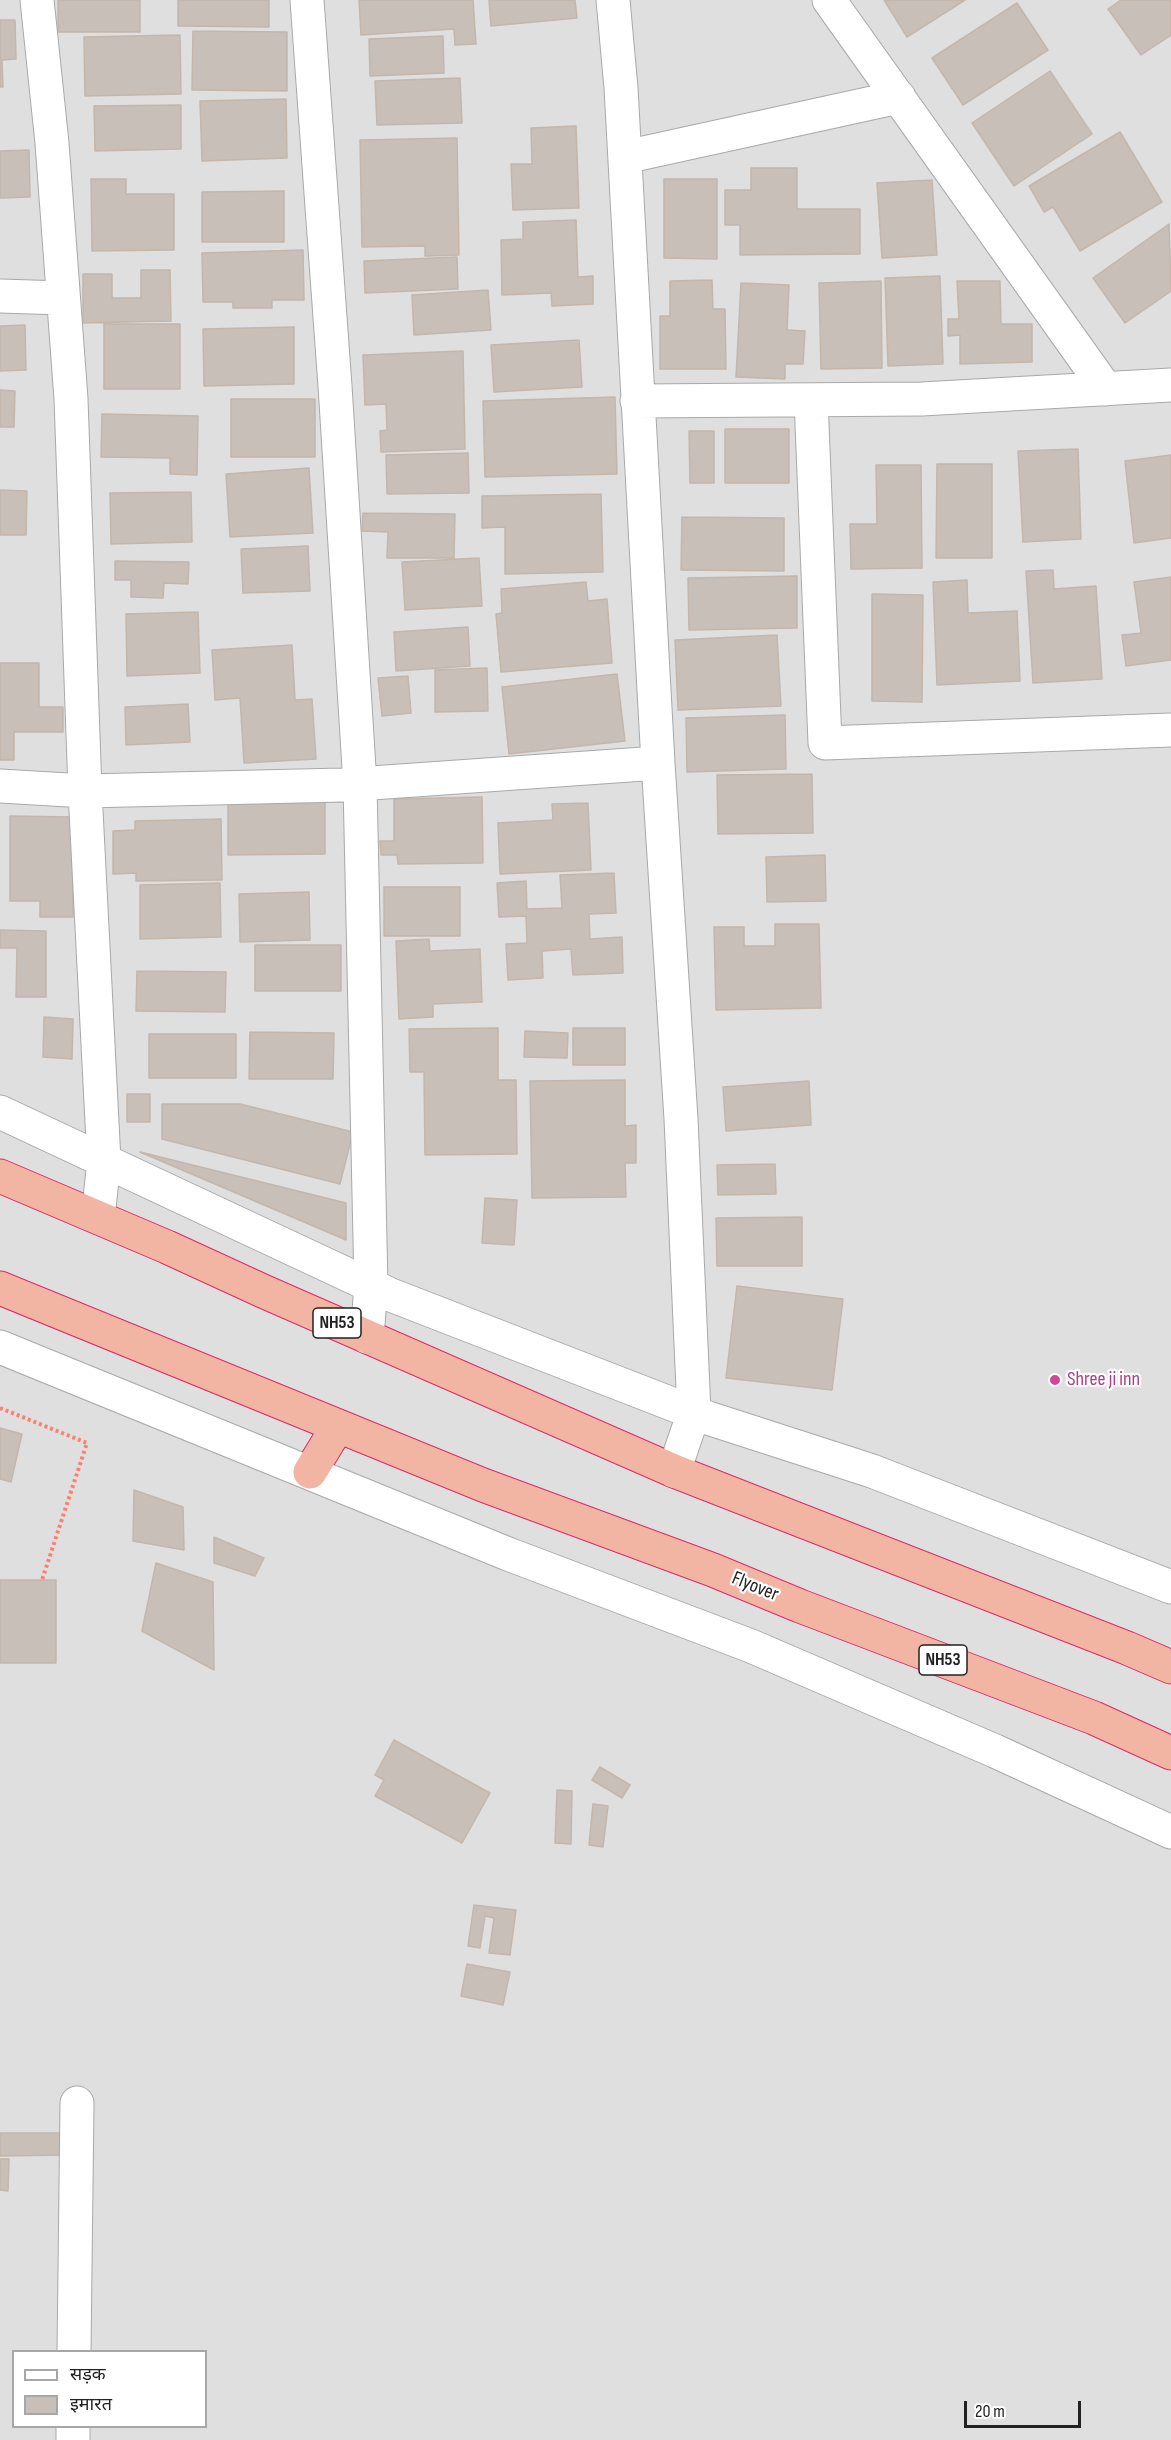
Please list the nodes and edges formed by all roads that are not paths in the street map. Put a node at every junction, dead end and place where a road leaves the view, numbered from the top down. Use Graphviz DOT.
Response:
graph roads {
  1 [pos="37,0"];
  2 [pos="307,0"];
  3 [pos="613,0"];
  4 [pos="829,0"];
  5 [pos="899,97"];
  6 [pos="625,157"];
  7 [pos="0,296"];
  8 [pos="63,298"];
  9 [pos="1171,385"];
  10 [pos="1106,389"];
  11 [pos="811,400"];
  12 [pos="637,401"];
  13 [pos="1171,730"];
  14 [pos="658,763"];
  15 [pos="360,784"];
  16 [pos="0,786"];
  17 [pos="85,791"];
  18 [pos="0,1112"];
  19 [pos="104,1161"];
  20 [pos="0,1176"];
  21 [pos="98,1217"];
  22 [pos="370,1287"];
  23 [pos="0,1288"];
  24 [pos="367,1337"];
  25 [pos="0,1347"];
  26 [pos="694,1412"];
  27 [pos="338,1426"];
  28 [pos="310,1472"];
  29 [pos="674,1472"];
  30 [pos="1171,1587"];
  31 [pos="1171,1667"];
  32 [pos="1171,1753"];
  33 [pos="1171,1832"];
  34 [pos="77,2103"];
  35 [pos="74,2350"];
  1 -- 8 [label="street"];
  2 -- 15 [label="street"];
  3 -- 6 [label="street"];
  4 -- 5 [label="street"];
  5 -- 6 [label="street"];
  5 -- 10 [label="street"];
  6 -- 12 [label="street"];
  7 -- 8 [label="street"];
  8 -- 17 [label="street"];
  9 -- 10 [label="street"];
  10 -- 11 [label="street"];
  11 -- 12 [label="street"];
  11 -- 13 [label="street"];
  12 -- 14 [label="street"];
  14 -- 15 [label="street"];
  14 -- 26 [label="street"];
  15 -- 17 [label="street"];
  15 -- 22 [label="street"];
  16 -- 17 [label="street"];
  17 -- 19 [label="street"];
  18 -- 19 [label="street"];
  19 -- 21 [label="street"];
  19 -- 22 [label="street"];
  20 -- 21 [label="highway, NH53"];
  21 -- 24 [label="highway, NH53"];
  22 -- 24 [label="street"];
  22 -- 26 [label="street"];
  23 -- 27 [label="highway, NH53"];
  24 -- 29 [label="highway, NH53"];
  25 -- 28 [label="street"];
  26 -- 29 [label="street"];
  26 -- 30 [label="street"];
  27 -- 28 [label="highway"];
  27 -- 32 [label="highway, Flyover / NH53"];
  28 -- 33 [label="street"];
  29 -- 31 [label="highway, NH53"];
  34 -- 35 [label="street"];
}
